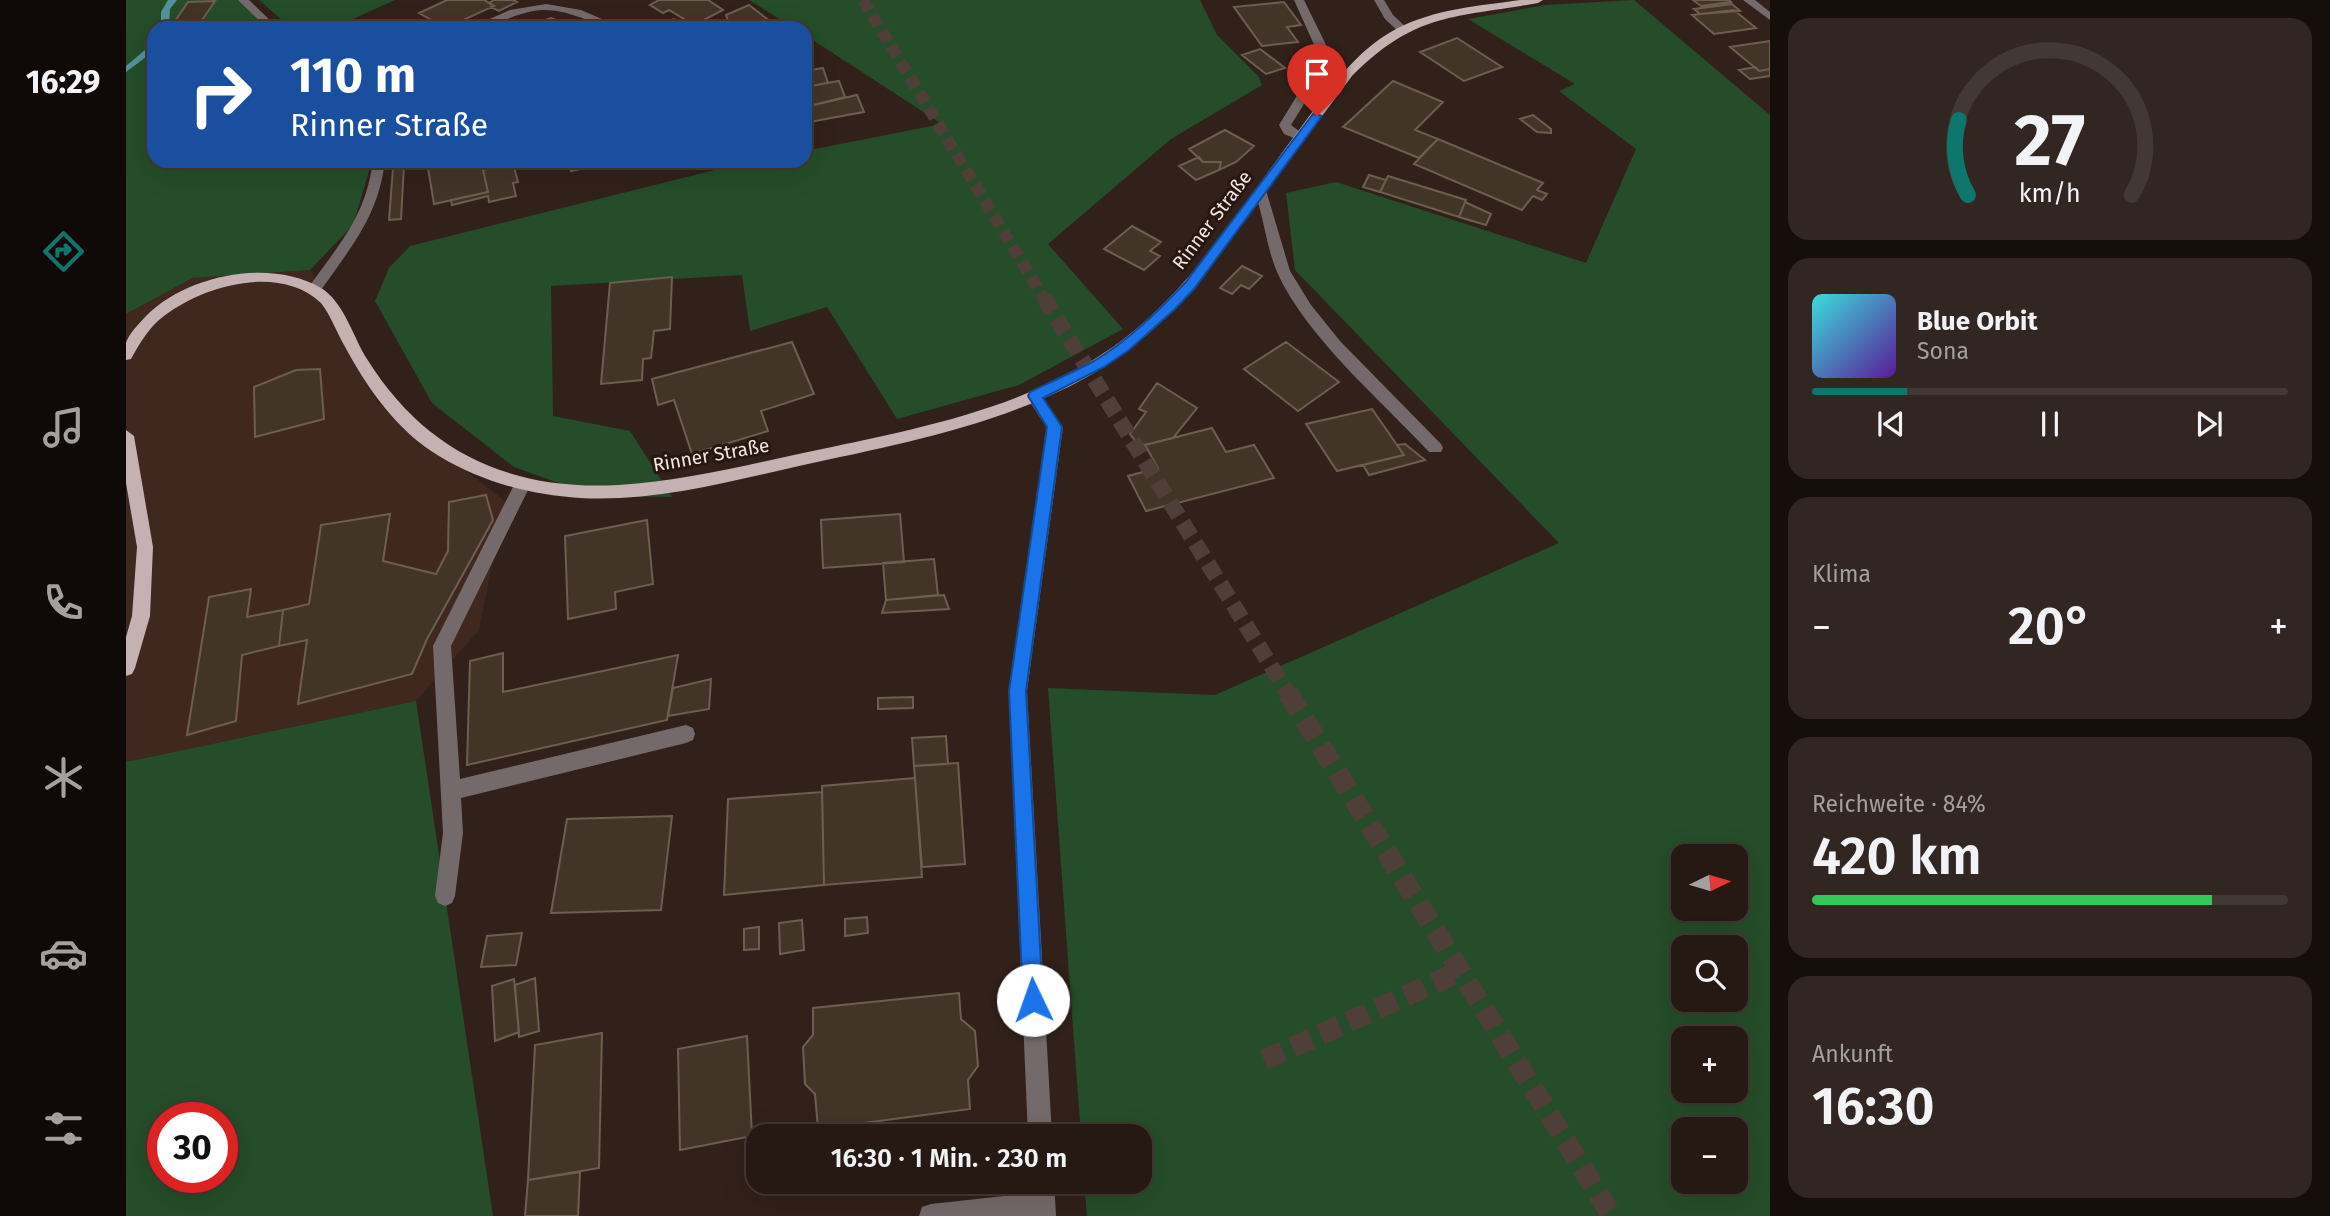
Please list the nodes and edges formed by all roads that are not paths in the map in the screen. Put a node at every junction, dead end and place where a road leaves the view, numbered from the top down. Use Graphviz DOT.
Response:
graph roads {
  1 [pos="243,0"];
  2 [pos="1299,0"];
  3 [pos="1379,0"];
  4 [pos="1538,0"];
  5 [pos="1748,0"];
  6 [pos="1770,16"];
  7 [pos="266,21"];
  8 [pos="489,21"];
  9 [pos="602,21"];
  10 [pos="1403,30"];
  11 [pos="1301,136"];
  12 [pos="378,168"];
  13 [pos="1260,190"];
  14 [pos="314,290"];
  15 [pos="126,355"];
  16 [pos="1034,396"];
  17 [pos="126,436"];
  18 [pos="1435,448"];
  19 [pos="523,484"];
  20 [pos="126,668"];
  21 [pos="686,734"];
  22 [pos="450,792"];
  23 [pos="445,896"];
  24 [pos="1039,1124"];
  25 [pos="1043,1201"];
  26 [pos="931,1216"];
  1 -- 7 [label="street"];
  2 -- 11 [label="street"];
  3 -- 10 [label="street"];
  4 -- 10 [label="main road, Rinner Straße"];
  5 -- 6 [label="street"];
  8 -- 9 [label="street"];
  10 -- 11 [label="main road, Rinner Straße"];
  11 -- 13 [label="main road, Rinner Straße"];
  12 -- 14 [label="street"];
  13 -- 16 [label="main road, Rinner Straße"];
  13 -- 18 [label="street"];
  14 -- 15 [label="main road"];
  14 -- 19 [label="main road, Rinner Straße"];
  16 -- 19 [label="main road, Rinner Straße"];
  16 -- 24 [label="street"];
  17 -- 20 [label="main road"];
  19 -- 22 [label="street"];
  21 -- 22 [label="street"];
  22 -- 23 [label="street"];
  25 -- 26 [label="street"];
}
